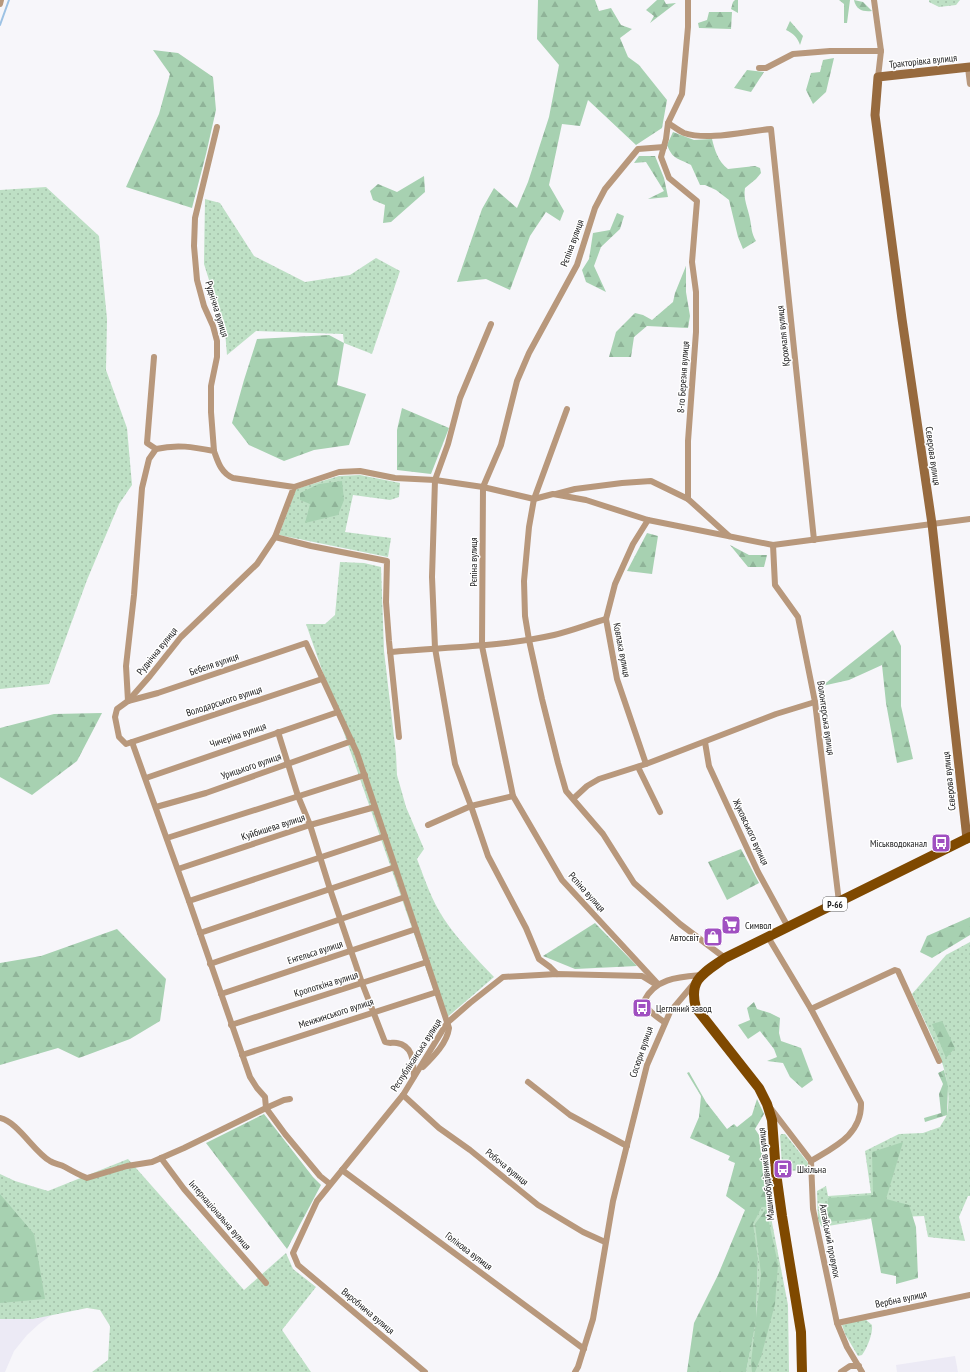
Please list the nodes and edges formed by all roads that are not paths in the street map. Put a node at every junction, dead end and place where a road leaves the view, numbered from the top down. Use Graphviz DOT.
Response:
graph roads {
  1 [pos="1,0"];
  2 [pos="688,0"];
  3 [pos="874,0"];
  4 [pos="0,4"];
  5 [pos="881,51"];
  6 [pos="969,67"];
  7 [pos="759,68"];
  8 [pos="878,77"];
  9 [pos="970,84"];
  10 [pos="668,123"];
  11 [pos="217,127"];
  12 [pos="664,147"];
  13 [pos="492,324"];
  14 [pos="154,357"];
  15 [pos="567,408"];
  16 [pos="156,449"];
  17 [pos="214,451"];
  18 [pos="436,480"];
  19 [pos="294,486"];
  20 [pos="483,487"];
  21 [pos="553,494"];
  22 [pos="534,499"];
  23 [pos="688,499"];
  24 [pos="970,519"];
  25 [pos="648,520"];
  26 [pos="932,524"];
  27 [pos="730,536"];
  28 [pos="275,537"];
  29 [pos="814,540"];
  30 [pos="773,545"];
  31 [pos="606,619"];
  32 [pos="529,640"];
  33 [pos="482,646"];
  34 [pos="435,648"];
  35 [pos="390,652"];
  36 [pos="322,679"];
  37 [pos="128,701"];
  38 [pos="815,702"];
  39 [pos="338,712"];
  40 [pos="278,732"];
  41 [pos="399,737"];
  42 [pos="352,741"];
  43 [pos="132,742"];
  44 [pos="705,742"];
  45 [pos="288,764"];
  46 [pos="646,764"];
  47 [pos="638,767"];
  48 [pos="365,775"];
  49 [pos="146,778"];
  50 [pos="298,796"];
  51 [pos="513,796"];
  52 [pos="574,798"];
  53 [pos="471,806"];
  54 [pos="156,807"];
  55 [pos="375,807"];
  56 [pos="660,812"];
  57 [pos="310,825"];
  58 [pos="428,825"];
  59 [pos="385,836"];
  60 [pos="167,838"];
  61 [pos="968,838"];
  62 [pos="320,857"];
  63 [pos="395,867"];
  64 [pos="178,869"];
  65 [pos="330,889"];
  66 [pos="405,897"];
  67 [pos="189,901"];
  68 [pos="839,902"];
  69 [pos="341,920"];
  70 [pos="788,926"];
  71 [pos="416,929"];
  72 [pos="200,933"];
  73 [pos="768,937"];
  74 [pos="352,951"];
  75 [pos="725,958"];
  76 [pos="427,962"];
  77 [pos="210,964"];
  78 [pos="557,974"];
  79 [pos="702,975"];
  80 [pos="362,983"];
  81 [pos="657,985"];
  82 [pos="437,992"];
  83 [pos="221,994"];
  84 [pos="812,1009"];
  85 [pos="373,1012"];
  86 [pos="664,1022"];
  87 [pos="447,1023"];
  88 [pos="231,1025"];
  89 [pos="242,1055"];
  90 [pos="939,1061"];
  91 [pos="414,1077"];
  92 [pos="528,1082"];
  93 [pos="403,1095"];
  94 [pos="290,1099"];
  95 [pos="767,1104"];
  96 [pos="266,1108"];
  97 [pos="0,1118"];
  98 [pos="627,1146"];
  99 [pos="161,1158"];
  100 [pos="811,1161"];
  101 [pos="342,1170"];
  102 [pos="330,1184"];
  103 [pos="605,1242"];
  104 [pos="298,1265"];
  105 [pos="266,1283"];
  106 [pos="970,1295"];
  107 [pos="837,1323"];
  108 [pos="584,1349"];
  109 [pos="861,1369"];
  110 [pos="425,1372"];
  111 [pos="575,1372"];
  112 [pos="802,1372"];
  113 [pos="841,1372"];
  1 -- 4 [label="street"];
  2 -- 10 [label="street"];
  3 -- 5 [label="street"];
  5 -- 7 [label="street"];
  5 -- 8 [label="street"];
  6 -- 8 [label="main road, Тракторівка вулиця"];
  6 -- 9 [label="street"];
  8 -- 26 [label="main road, Сєверова вулиця"];
  10 -- 12 [label="street"];
  10 -- 29 [label="street, Крохмаля вулиця"];
  11 -- 17 [label="street, Руднічна вулиця"];
  12 -- 20 [label="street, Рєпіна вулиця"];
  12 -- 23 [label="street, 8-го Березня вулиця"];
  13 -- 18 [label="street"];
  14 -- 16 [label="street"];
  15 -- 22 [label="street"];
  16 -- 17 [label="street"];
  16 -- 37 [label="street, Руднічна вулиця"];
  17 -- 19 [label="street, Руднічна вулиця"];
  18 -- 19 [label="street"];
  18 -- 20 [label="street"];
  18 -- 34 [label="street"];
  19 -- 28 [label="street, Руднічна вулиця"];
  20 -- 22 [label="street"];
  20 -- 33 [label="street, Рєпіна вулиця"];
  21 -- 22 [label="street"];
  21 -- 23 [label="street"];
  21 -- 25 [label="street"];
  22 -- 32 [label="street"];
  23 -- 27 [label="street"];
  24 -- 26 [label="street"];
  25 -- 27 [label="street"];
  25 -- 31 [label="street, Ковпака вулиця"];
  26 -- 29 [label="street"];
  26 -- 61 [label="main road, Сєверова вулиця"];
  27 -- 30 [label="street"];
  28 -- 35 [label="street"];
  28 -- 37 [label="street, Руднічна вулиця"];
  29 -- 30 [label="street"];
  30 -- 38 [label="street, Волонтерська вулиця"];
  31 -- 32 [label="street"];
  31 -- 46 [label="street, Ковпака вулиця"];
  32 -- 33 [label="street"];
  32 -- 52 [label="street"];
  33 -- 34 [label="street"];
  33 -- 51 [label="street, Рєпіна вулиця"];
  34 -- 35 [label="street"];
  34 -- 53 [label="street"];
  35 -- 41 [label="street"];
  36 -- 37 [label="street, Бебеля вулиця"];
  36 -- 39 [label="street"];
  36 -- 43 [label="street, Володарського вулиця"];
  37 -- 43 [label="street"];
  38 -- 44 [label="street"];
  38 -- 68 [label="street, Волонтерська вулиця"];
  39 -- 40 [label="street, Чичеріна вулиця"];
  39 -- 42 [label="street"];
  40 -- 45 [label="street"];
  40 -- 49 [label="street, Чичеріна вулиця"];
  42 -- 45 [label="street, Урицького вулиця"];
  42 -- 48 [label="street"];
  43 -- 49 [label="street"];
  44 -- 46 [label="street"];
  44 -- 70 [label="street, Жуковського вулиця"];
  45 -- 50 [label="street"];
  45 -- 54 [label="street, Урицького вулиця"];
  46 -- 47 [label="street"];
  47 -- 52 [label="street"];
  47 -- 56 [label="street"];
  48 -- 50 [label="street"];
  48 -- 55 [label="street"];
  49 -- 54 [label="street"];
  50 -- 57 [label="street"];
  50 -- 60 [label="street"];
  51 -- 53 [label="street"];
  51 -- 81 [label="street, Рєпіна вулиця"];
  52 -- 75 [label="street"];
  53 -- 58 [label="street"];
  53 -- 78 [label="street"];
  54 -- 60 [label="street"];
  55 -- 57 [label="street, Куйбишева вулиця"];
  55 -- 59 [label="street"];
  57 -- 62 [label="street"];
  57 -- 64 [label="street, Куйбишева вулиця"];
  59 -- 62 [label="street"];
  59 -- 63 [label="street"];
  60 -- 64 [label="street"];
  61 -- 68 [label="main road, Сосюри вулиця / Р-66"];
  62 -- 65 [label="street"];
  62 -- 67 [label="street"];
  63 -- 65 [label="street"];
  63 -- 66 [label="street"];
  64 -- 67 [label="street"];
  65 -- 69 [label="street"];
  65 -- 72 [label="street"];
  66 -- 69 [label="street"];
  66 -- 71 [label="street"];
  67 -- 72 [label="street"];
  68 -- 70 [label="main road, Сосюри вулиця / Р-66"];
  69 -- 74 [label="street"];
  69 -- 77 [label="street"];
  70 -- 73 [label="main road, Сосюри вулиця / Р-66"];
  71 -- 74 [label="street, Енгельса вулиця"];
  71 -- 76 [label="street"];
  72 -- 77 [label="street"];
  73 -- 75 [label="main road, Сосюри вулиця / Р-66"];
  73 -- 84 [label="street"];
  74 -- 80 [label="street"];
  74 -- 83 [label="street, Енгельса вулиця"];
  75 -- 79 [label="main road, Сосюри вулиця / Р-66"];
  76 -- 80 [label="street, Кропоткіна вулиця"];
  76 -- 82 [label="street"];
  77 -- 83 [label="street"];
  78 -- 81 [label="street, Республіканська вулиця"];
  78 -- 87 [label="street, Республіканська вулиця"];
  79 -- 81 [label="street"];
  79 -- 86 [label="street, Сосюри вулиця"];
  79 -- 95 [label="main road, Машинобудівників вулиця / Р-66"];
  80 -- 85 [label="street"];
  80 -- 88 [label="street, Кропоткіна вулиця"];
  81 -- 86 [label="street"];
  82 -- 85 [label="street, Менжинського вулиця"];
  82 -- 87 [label="street"];
  83 -- 88 [label="street"];
  84 -- 90 [label="street"];
  84 -- 100 [label="street"];
  85 -- 89 [label="street, Менжинського вулиця"];
  85 -- 91 [label="street"];
  86 -- 98 [label="street, Сосюри вулиця"];
  87 -- 91 [label="street, Республіканська вулиця"];
  88 -- 89 [label="street"];
  89 -- 96 [label="street"];
  91 -- 93 [label="street, Республіканська вулиця"];
  92 -- 98 [label="street"];
  93 -- 101 [label="street, Республіканська вулиця"];
  93 -- 103 [label="street, Робоча вулиця"];
  94 -- 96 [label="street"];
  95 -- 100 [label="street"];
  95 -- 112 [label="main road, Машинобудівників вулиця / Р-66"];
  96 -- 99 [label="street"];
  96 -- 102 [label="street"];
  97 -- 99 [label="street"];
  98 -- 103 [label="street, Сосюри вулиця"];
  99 -- 105 [label="street, Інтернаціональна вулиця"];
  100 -- 107 [label="street, Алтайський провулок"];
  101 -- 102 [label="street, Республіканська вулиця"];
  101 -- 108 [label="street, Голікова вулиця"];
  102 -- 104 [label="street, Республіканська вулиця"];
  103 -- 108 [label="street, Сосюри вулиця"];
  104 -- 110 [label="street, Виробнича вулиця"];
  106 -- 107 [label="street, Вербна вулиця"];
  107 -- 109 [label="street, Алтайський провулок"];
  108 -- 111 [label="street, Сосюри вулиця"];
  109 -- 113 [label="street"];
}
